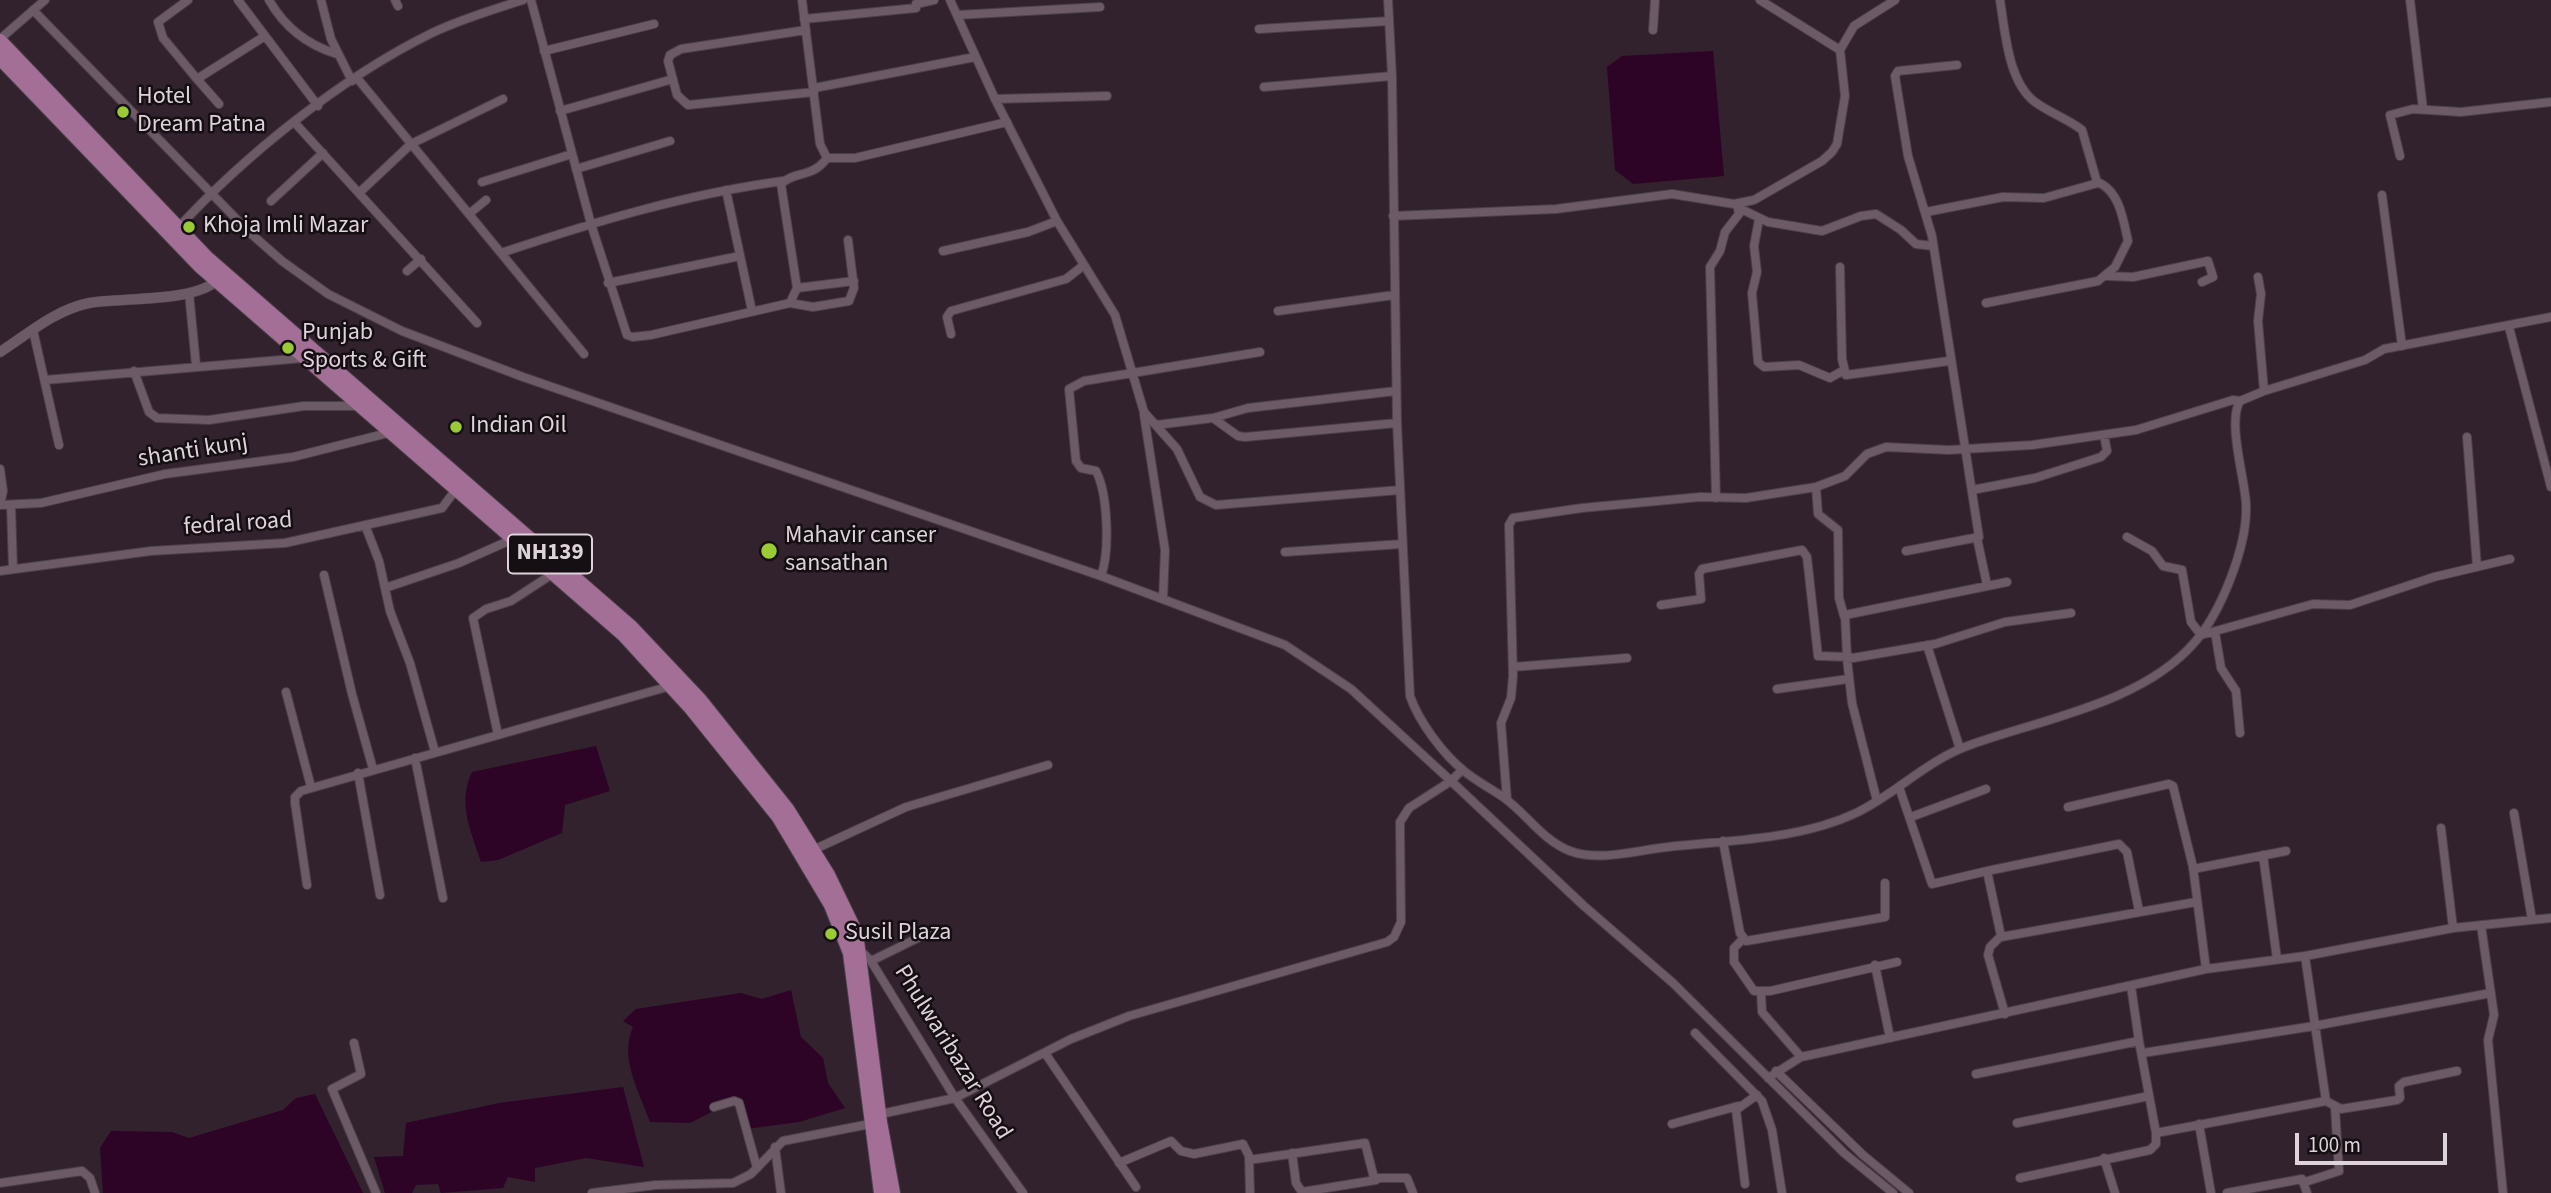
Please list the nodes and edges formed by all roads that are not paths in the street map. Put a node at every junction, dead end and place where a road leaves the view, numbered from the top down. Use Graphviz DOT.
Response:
graph roads {
  1 [pos="45,0"];
  2 [pos="188,0"];
  3 [pos="238,0"];
  4 [pos="269,0"];
  5 [pos="320,0"];
  6 [pos="523,0"];
  7 [pos="530,0"];
  8 [pos="802,0"];
  9 [pos="933,0"];
  10 [pos="950,0"];
  11 [pos="1388,0"];
  12 [pos="1655,0"];
  13 [pos="1760,0"];
  14 [pos="1895,0"];
  15 [pos="2000,0"];
  16 [pos="2410,0"];
  17 [pos="1100,7"];
  18 [pos="33,10"];
  19 [pos="957,15"];
  20 [pos="804,19"];
  21 [pos="1389,22"];
  22 [pos="654,24"];
  23 [pos="1259,29"];
  24 [pos="806,30"];
  25 [pos="1653,30"];
  26 [pos="265,36"];
  27 [pos="0,40"];
  28 [pos="1840,50"];
  29 [pos="544,51"];
  30 [pos="337,54"];
  31 [pos="975,57"];
  32 [pos="0,58"];
  33 [pos="1957,65"];
  34 [pos="1392,76"];
  35 [pos="197,79"];
  36 [pos="673,79"];
  37 [pos="355,80"];
  38 [pos="1264,87"];
  39 [pos="814,90"];
  40 [pos="1107,96"];
  41 [pos="502,99"];
  42 [pos="995,99"];
  43 [pos="2551,102"];
  44 [pos="219,104"];
  45 [pos="318,106"];
  46 [pos="2423,109"];
  47 [pos="561,111"];
  48 [pos="1007,122"];
  49 [pos="295,123"];
  50 [pos="670,141"];
  51 [pos="411,144"];
  52 [pos="323,153"];
  53 [pos="572,153"];
  54 [pos="2400,156"];
  55 [pos="827,158"];
  56 [pos="576,169"];
  57 [pos="783,181"];
  58 [pos="482,182"];
  59 [pos="2098,183"];
  60 [pos="726,190"];
  61 [pos="359,193"];
  62 [pos="210,194"];
  63 [pos="2382,195"];
  64 [pos="486,200"];
  65 [pos="271,201"];
  66 [pos="1738,206"];
  67 [pos="1926,212"];
  68 [pos="469,214"];
  69 [pos="1393,216"];
  70 [pos="1759,219"];
  71 [pos="1057,221"];
  72 [pos="591,223"];
  73 [pos="177,229"];
  74 [pos="848,240"];
  75 [pos="1933,246"];
  76 [pos="943,251"];
  77 [pos="501,253"];
  78 [pos="740,256"];
  79 [pos="421,259"];
  80 [pos="1084,265"];
  81 [pos="1840,267"];
  82 [pos="407,271"];
  83 [pos="220,275"];
  84 [pos="2107,276"];
  85 [pos="2258,277"];
  86 [pos="854,281"];
  87 [pos="2202,282"];
  88 [pos="608,283"];
  89 [pos="796,288"];
  90 [pos="189,293"];
  91 [pos="1394,295"];
  92 [pos="790,303"];
  93 [pos="1986,303"];
  94 [pos="752,311"];
  95 [pos="1278,311"];
  96 [pos="2551,317"];
  97 [pos="477,323"];
  98 [pos="2509,327"];
  99 [pos="33,330"];
  100 [pos="951,334"];
  101 [pos="2402,346"];
  102 [pos="3,348"];
  103 [pos="1261,352"];
  104 [pos="584,354"];
  105 [pos="306,358"];
  106 [pos="1949,361"];
  107 [pos="196,365"];
  108 [pos="1844,370"];
  109 [pos="134,371"];
  110 [pos="1131,372"];
  111 [pos="45,380"];
  112 [pos="1396,391"];
  113 [pos="2264,391"];
  114 [pos="2240,401"];
  115 [pos="361,406"];
  116 [pos="1144,412"];
  117 [pos="1213,418"];
  118 [pos="1397,424"];
  119 [pos="1156,425"];
  120 [pos="392,432"];
  121 [pos="2104,435"];
  122 [pos="2467,437"];
  123 [pos="58,445"];
  124 [pos="1967,448"];
  125 [pos="0,469"];
  126 [pos="458,485"];
  127 [pos="1815,487"];
  128 [pos="2551,487"];
  129 [pos="1401,490"];
  130 [pos="1972,490"];
  131 [pos="1716,498"];
  132 [pos="0,505"];
  133 [pos="11,506"];
  134 [pos="365,525"];
  135 [pos="2127,537"];
  136 [pos="1978,538"];
  137 [pos="513,539"];
  138 [pos="1402,544"];
  139 [pos="1906,551"];
  140 [pos="1285,552"];
  141 [pos="2510,559"];
  142 [pos="2477,568"];
  143 [pos="13,569"];
  144 [pos="0,571"];
  145 [pos="554,572"];
  146 [pos="324,575"];
  147 [pos="1101,576"];
  148 [pos="2007,582"];
  149 [pos="1987,585"];
  150 [pos="385,588"];
  151 [pos="1163,599"];
  152 [pos="1661,605"];
  153 [pos="2071,613"];
  154 [pos="1844,616"];
  155 [pos="2215,632"];
  156 [pos="2201,635"];
  157 [pos="1927,645"];
  158 [pos="1849,657"];
  159 [pos="1627,659"];
  160 [pos="1513,667"];
  161 [pos="1848,679"];
  162 [pos="678,684"];
  163 [pos="1777,689"];
  164 [pos="286,692"];
  165 [pos="2240,733"];
  166 [pos="498,735"];
  167 [pos="1960,749"];
  168 [pos="435,752"];
  169 [pos="415,758"];
  170 [pos="1048,765"];
  171 [pos="373,769"];
  172 [pos="1462,770"];
  173 [pos="358,773"];
  174 [pos="1451,781"];
  175 [pos="311,787"];
  176 [pos="1899,787"];
  177 [pos="1986,789"];
  178 [pos="1507,800"];
  179 [pos="1877,800"];
  180 [pos="2068,807"];
  181 [pos="2514,813"];
  182 [pos="1912,817"];
  183 [pos="2441,828"];
  184 [pos="1723,841"];
  185 [pos="813,850"];
  186 [pos="2286,850"];
  187 [pos="2263,855"];
  188 [pos="2193,869"];
  189 [pos="1987,871"];
  190 [pos="1885,883"];
  191 [pos="307,885"];
  192 [pos="380,895"];
  193 [pos="443,898"];
  194 [pos="2196,902"];
  195 [pos="2139,911"];
  196 [pos="2551,918"];
  197 [pos="2532,920"];
  198 [pos="2481,925"];
  199 [pos="2453,928"];
  200 [pos="932,931"];
  201 [pos="845,937"];
  202 [pos="2001,937"];
  203 [pos="1743,939"];
  204 [pos="865,956"];
  205 [pos="2305,956"];
  206 [pos="2277,959"];
  207 [pos="1897,962"];
  208 [pos="1875,965"];
  209 [pos="2206,969"];
  210 [pos="2131,986"];
  211 [pos="1761,992"];
  212 [pos="2491,993"];
  213 [pos="2005,1014"];
  214 [pos="2314,1026"];
  215 [pos="1695,1033"];
  216 [pos="1890,1038"];
  217 [pos="2139,1041"];
  218 [pos="354,1042"];
  219 [pos="1045,1053"];
  220 [pos="2143,1053"];
  221 [pos="1801,1057"];
  222 [pos="1776,1070"];
  223 [pos="2457,1071"];
  224 [pos="1976,1074"];
  225 [pos="1768,1078"];
  226 [pos="1757,1095"];
  227 [pos="2149,1096"];
  228 [pos="955,1098"];
  229 [pos="2326,1101"];
  230 [pos="714,1107"];
  231 [pos="1738,1107"];
  232 [pos="2335,1108"];
  233 [pos="874,1119"];
  234 [pos="1672,1124"];
  235 [pos="2017,1124"];
  236 [pos="2199,1124"];
  237 [pos="2156,1133"];
  238 [pos="775,1147"];
  239 [pos="1292,1153"];
  240 [pos="881,1158"];
  241 [pos="2104,1158"];
  242 [pos="1250,1160"];
  243 [pos="1119,1163"];
  244 [pos="757,1168"];
  245 [pos="2020,1178"];
  246 [pos="1376,1180"];
  247 [pos="2305,1182"];
  248 [pos="0,1183"];
  249 [pos="1745,1184"];
  250 [pos="1136,1187"];
  251 [pos="657,1189"];
  252 [pos="95,1193"];
  253 [pos="376,1193"];
  254 [pos="592,1193"];
  255 [pos="780,1193"];
  256 [pos="881,1193"];
  257 [pos="893,1193"];
  258 [pos="1023,1193"];
  259 [pos="1250,1193"];
  260 [pos="1302,1193"];
  261 [pos="1413,1193"];
  262 [pos="1782,1193"];
  263 [pos="1893,1193"];
  264 [pos="1909,1193"];
  265 [pos="2115,1193"];
  266 [pos="2211,1193"];
  267 [pos="2227,1193"];
  268 [pos="2307,1193"];
  269 [pos="2503,1193"];
  1 -- 18 [label="street"];
  2 -- 35 [label="street"];
  3 -- 26 [label="street"];
  4 -- 30 [label="street"];
  5 -- 30 [label="street"];
  6 -- 37 [label="street"];
  7 -- 29 [label="street"];
  8 -- 20 [label="street"];
  9 -- 20 [label="street"];
  10 -- 19 [label="street"];
  11 -- 21 [label="street"];
  12 -- 25 [label="street"];
  13 -- 28 [label="street"];
  14 -- 28 [label="street"];
  15 -- 59 [label="street"];
  16 -- 46 [label="street"];
  17 -- 19 [label="street"];
  18 -- 27 [label="street"];
  18 -- 62 [label="street"];
  19 -- 31 [label="street"];
  20 -- 24 [label="street"];
  21 -- 23 [label="street"];
  21 -- 34 [label="street"];
  22 -- 29 [label="street"];
  24 -- 36 [label="street"];
  24 -- 39 [label="street"];
  26 -- 35 [label="street"];
  26 -- 45 [label="street"];
  27 -- 73 [label="highway, NH139"];
  28 -- 66 [label="street"];
  29 -- 47 [label="street"];
  30 -- 37 [label="street"];
  31 -- 39 [label="street"];
  31 -- 42 [label="street"];
  32 -- 83 [label="highway, NH139"];
  33 -- 67 [label="street"];
  34 -- 38 [label="street"];
  34 -- 69 [label="street"];
  35 -- 44 [label="street"];
  36 -- 39 [label="street"];
  36 -- 47 [label="street"];
  37 -- 45 [label="street"];
  37 -- 51 [label="street"];
  39 -- 55 [label="street"];
  40 -- 42 [label="street"];
  41 -- 51 [label="street"];
  42 -- 48 [label="street"];
  43 -- 46 [label="street"];
  45 -- 49 [label="street"];
  46 -- 54 [label="street"];
  47 -- 53 [label="street"];
  48 -- 55 [label="street"];
  48 -- 71 [label="street"];
  49 -- 52 [label="street"];
  49 -- 62 [label="street"];
  50 -- 56 [label="street"];
  51 -- 61 [label="street"];
  51 -- 68 [label="street"];
  52 -- 61 [label="street"];
  52 -- 65 [label="street"];
  53 -- 56 [label="street"];
  53 -- 58 [label="street"];
  55 -- 57 [label="street"];
  56 -- 72 [label="street"];
  57 -- 60 [label="street"];
  57 -- 89 [label="street"];
  59 -- 67 [label="street"];
  59 -- 84 [label="street"];
  60 -- 72 [label="street"];
  60 -- 78 [label="street"];
  61 -- 79 [label="street"];
  62 -- 73 [label="street"];
  62 -- 147 [label="street"];
  63 -- 101 [label="street"];
  64 -- 68 [label="street"];
  66 -- 69 [label="street"];
  66 -- 70 [label="street"];
  66 -- 131 [label="street"];
  67 -- 75 [label="street"];
  68 -- 77 [label="street"];
  69 -- 91 [label="street"];
  70 -- 75 [label="street"];
  70 -- 108 [label="street"];
  71 -- 76 [label="street"];
  71 -- 80 [label="street"];
  72 -- 77 [label="street"];
  72 -- 88 [label="street"];
  73 -- 83 [label="highway, NH139"];
  74 -- 86 [label="street"];
  75 -- 106 [label="street"];
  77 -- 104 [label="street"];
  78 -- 88 [label="street"];
  78 -- 94 [label="street"];
  79 -- 82 [label="street"];
  79 -- 97 [label="street"];
  80 -- 100 [label="street"];
  80 -- 110 [label="street"];
  81 -- 108 [label="street"];
  83 -- 90 [label="street"];
  83 -- 105 [label="highway, NH139"];
  83 -- 126 [label="highway, NH139"];
  84 -- 87 [label="street"];
  84 -- 93 [label="street"];
  85 -- 113 [label="street"];
  86 -- 89 [label="street"];
  86 -- 92 [label="street"];
  88 -- 94 [label="street"];
  89 -- 92 [label="street"];
  90 -- 99 [label="street"];
  90 -- 107 [label="street"];
  91 -- 95 [label="street"];
  91 -- 112 [label="street"];
  92 -- 94 [label="street"];
  96 -- 98 [label="street"];
  98 -- 101 [label="street"];
  98 -- 128 [label="street"];
  99 -- 102 [label="street"];
  99 -- 111 [label="street"];
  101 -- 113 [label="street"];
  103 -- 110 [label="street"];
  105 -- 107 [label="street"];
  105 -- 115 [label="highway, NH139"];
  106 -- 108 [label="street"];
  106 -- 124 [label="street"];
  107 -- 109 [label="street"];
  109 -- 111 [label="street"];
  109 -- 115 [label="street"];
  110 -- 116 [label="street"];
  110 -- 147 [label="street"];
  111 -- 123 [label="street"];
  112 -- 117 [label="street"];
  112 -- 118 [label="street"];
  113 -- 114 [label="street"];
  114 -- 121 [label="street"];
  114 -- 156 [label="street"];
  115 -- 120 [label="highway, NH139"];
  116 -- 119 [label="street"];
  116 -- 151 [label="street"];
  117 -- 118 [label="street"];
  117 -- 119 [label="street"];
  118 -- 129 [label="street"];
  119 -- 129 [label="street"];
  120 -- 126 [label="highway, NH139"];
  120 -- 133 [label="street, shanti kunj"];
  121 -- 124 [label="street"];
  121 -- 130 [label="street"];
  122 -- 142 [label="street"];
  124 -- 127 [label="street"];
  124 -- 130 [label="street"];
  125 -- 132 [label="street, shanti kunj"];
  126 -- 134 [label="street, fedral road"];
  126 -- 137 [label="highway, NH139"];
  126 -- 162 [label="highway, NH139"];
  127 -- 131 [label="street"];
  127 -- 154 [label="street"];
  129 -- 138 [label="street"];
  130 -- 136 [label="street"];
  131 -- 160 [label="street"];
  132 -- 133 [label="street, shanti kunj"];
  133 -- 143 [label="street"];
  134 -- 143 [label="street, fedral road"];
  134 -- 150 [label="street"];
  135 -- 156 [label="street"];
  136 -- 139 [label="street"];
  136 -- 149 [label="street"];
  137 -- 145 [label="highway, NH139"];
  137 -- 150 [label="street"];
  138 -- 140 [label="street"];
  138 -- 172 [label="street"];
  141 -- 142 [label="street"];
  142 -- 155 [label="street"];
  143 -- 144 [label="street, fedral road"];
  145 -- 162 [label="highway, NH139"];
  145 -- 166 [label="street"];
  146 -- 171 [label="street"];
  147 -- 151 [label="street"];
  148 -- 149 [label="street"];
  149 -- 154 [label="street"];
  150 -- 168 [label="street"];
  151 -- 174 [label="street"];
  152 -- 158 [label="street"];
  153 -- 157 [label="street"];
  154 -- 158 [label="street"];
  155 -- 156 [label="street"];
  155 -- 165 [label="street"];
  156 -- 167 [label="street"];
  157 -- 158 [label="street"];
  157 -- 167 [label="street"];
  158 -- 161 [label="street"];
  159 -- 160 [label="street"];
  160 -- 178 [label="street"];
  161 -- 163 [label="street"];
  161 -- 179 [label="street"];
  162 -- 166 [label="street"];
  162 -- 185 [label="highway, NH139"];
  162 -- 201 [label="highway, NH139"];
  164 -- 175 [label="street"];
  166 -- 168 [label="street"];
  167 -- 176 [label="street"];
  168 -- 169 [label="street"];
  169 -- 171 [label="street"];
  169 -- 193 [label="street"];
  170 -- 185 [label="street"];
  171 -- 173 [label="street"];
  172 -- 174 [label="street"];
  172 -- 178 [label="street"];
  173 -- 175 [label="street"];
  173 -- 192 [label="street"];
  174 -- 219 [label="street"];
  174 -- 225 [label="street"];
  175 -- 191 [label="street"];
  176 -- 179 [label="street"];
  176 -- 182 [label="street"];
  177 -- 182 [label="street"];
  178 -- 184 [label="street"];
  179 -- 184 [label="street"];
  180 -- 188 [label="street"];
  181 -- 197 [label="street"];
  182 -- 189 [label="street"];
  183 -- 199 [label="street"];
  184 -- 203 [label="street"];
  185 -- 204 [label="highway, NH139"];
  186 -- 187 [label="street"];
  187 -- 188 [label="street"];
  187 -- 206 [label="street"];
  188 -- 194 [label="street"];
  189 -- 195 [label="street"];
  189 -- 202 [label="street"];
  190 -- 203 [label="street"];
  194 -- 195 [label="street"];
  194 -- 209 [label="street"];
  195 -- 202 [label="street"];
  196 -- 197 [label="street"];
  197 -- 198 [label="street"];
  198 -- 199 [label="street"];
  198 -- 212 [label="street"];
  199 -- 205 [label="street"];
  200 -- 204 [label="street"];
  201 -- 204 [label="street, Phulwaribazar Road"];
  201 -- 233 [label="highway, NH139"];
  202 -- 213 [label="street"];
  203 -- 211 [label="street"];
  204 -- 228 [label="street, Phulwaribazar Road"];
  204 -- 233 [label="highway, NH139"];
  205 -- 206 [label="street"];
  205 -- 214 [label="street"];
  206 -- 209 [label="street"];
  207 -- 208 [label="street"];
  208 -- 211 [label="street"];
  208 -- 216 [label="street"];
  209 -- 210 [label="street"];
  210 -- 213 [label="street"];
  210 -- 217 [label="street"];
  211 -- 221 [label="street"];
  212 -- 214 [label="street"];
  212 -- 269 [label="street"];
  213 -- 216 [label="street"];
  214 -- 220 [label="street"];
  214 -- 229 [label="street"];
  215 -- 226 [label="street"];
  216 -- 221 [label="street"];
  217 -- 220 [label="street"];
  217 -- 224 [label="street"];
  218 -- 253 [label="street"];
  219 -- 228 [label="street"];
  219 -- 243 [label="street"];
  220 -- 227 [label="street"];
  221 -- 222 [label="street"];
  222 -- 225 [label="street"];
  222 -- 264 [label="street"];
  223 -- 232 [label="street"];
  225 -- 263 [label="street"];
  226 -- 231 [label="street"];
  226 -- 262 [label="street"];
  227 -- 235 [label="street"];
  227 -- 237 [label="street"];
  228 -- 233 [label="street"];
  228 -- 258 [label="street, Phulwaribazar Road"];
  229 -- 232 [label="street"];
  229 -- 236 [label="street"];
  230 -- 244 [label="street"];
  231 -- 234 [label="street"];
  231 -- 249 [label="street"];
  232 -- 247 [label="street"];
  233 -- 238 [label="street"];
  233 -- 240 [label="highway, NH139"];
  236 -- 237 [label="street"];
  236 -- 266 [label="street"];
  237 -- 241 [label="street"];
  238 -- 244 [label="street"];
  238 -- 255 [label="street"];
  239 -- 242 [label="street"];
  239 -- 246 [label="street"];
  239 -- 260 [label="street"];
  240 -- 256 [label="highway, NH139"];
  240 -- 257 [label="highway, NH139"];
  241 -- 245 [label="street"];
  241 -- 265 [label="street"];
  242 -- 243 [label="street"];
  242 -- 259 [label="street"];
  243 -- 250 [label="street"];
  244 -- 251 [label="street"];
  246 -- 260 [label="street"];
  246 -- 261 [label="street"];
  247 -- 267 [label="street"];
  247 -- 268 [label="street"];
  248 -- 252 [label="street"];
  251 -- 254 [label="street"];
}
